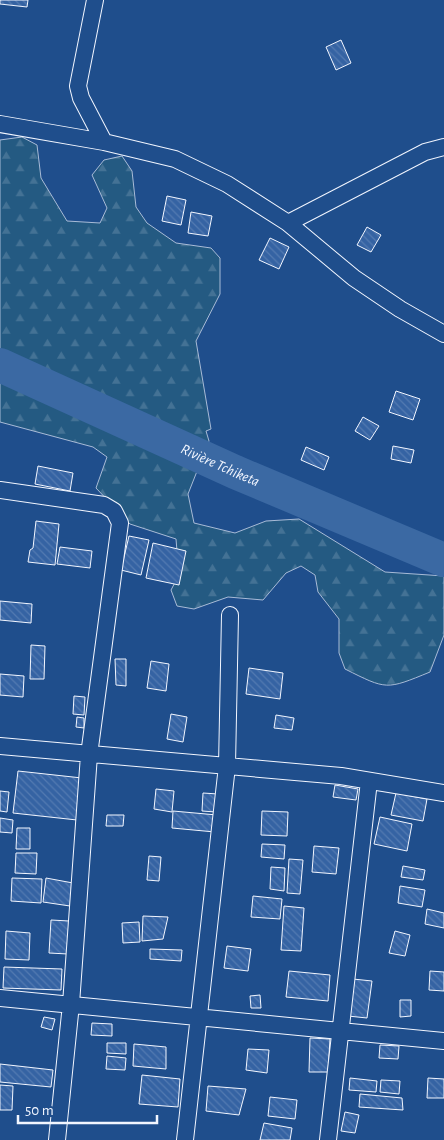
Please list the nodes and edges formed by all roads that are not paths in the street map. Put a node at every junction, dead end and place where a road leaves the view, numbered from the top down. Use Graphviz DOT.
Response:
graph roads {
  1 [pos="95,0"];
  2 [pos="0,124"];
  3 [pos="104,142"];
  4 [pos="444,147"];
  5 [pos="288,223"];
  6 [pos="444,334"];
  7 [pos="0,490"];
  8 [pos="230,615"];
  9 [pos="0,746"];
  10 [pos="89,755"];
  11 [pos="226,766"];
  12 [pos="369,781"];
  13 [pos="444,794"];
  14 [pos="0,998"];
  15 [pos="71,1004"];
  16 [pos="198,1016"];
  17 [pos="340,1030"];
  18 [pos="444,1041"];
  19 [pos="57,1140"];
  20 [pos="185,1140"];
  21 [pos="328,1140"];
  1 -- 3 [label="street"];
  2 -- 3 [label="street"];
  3 -- 5 [label="street"];
  4 -- 5 [label="street"];
  5 -- 6 [label="street"];
  7 -- 10 [label="street"];
  8 -- 11 [label="street"];
  9 -- 10 [label="street"];
  10 -- 11 [label="street"];
  10 -- 15 [label="street"];
  11 -- 12 [label="street"];
  11 -- 16 [label="street"];
  12 -- 13 [label="street"];
  12 -- 17 [label="street"];
  14 -- 15 [label="street"];
  15 -- 16 [label="street"];
  15 -- 19 [label="street"];
  16 -- 17 [label="street"];
  16 -- 20 [label="street"];
  17 -- 18 [label="street"];
  17 -- 21 [label="street"];
}
